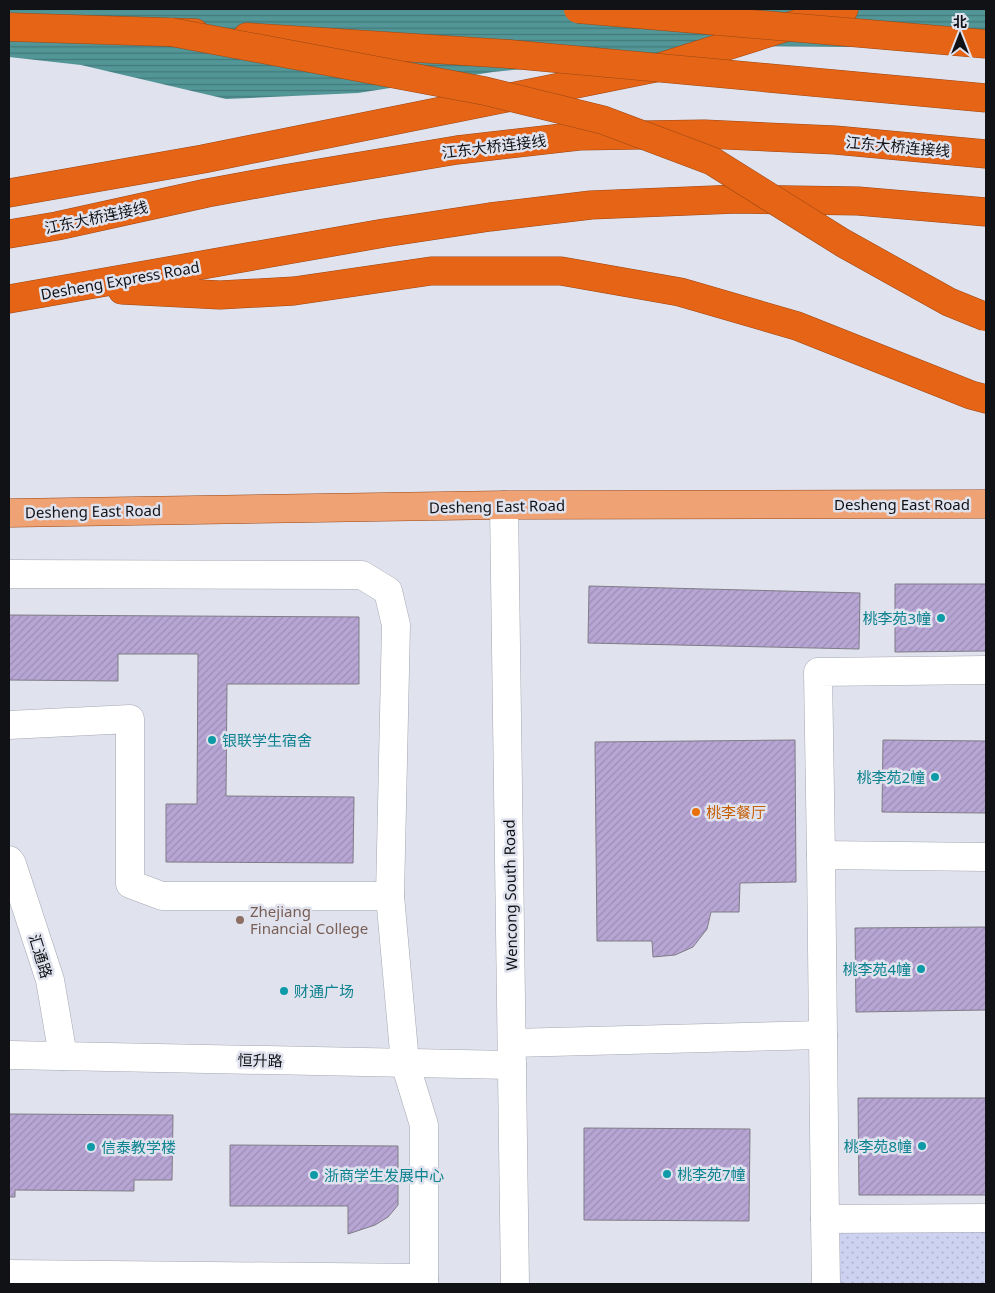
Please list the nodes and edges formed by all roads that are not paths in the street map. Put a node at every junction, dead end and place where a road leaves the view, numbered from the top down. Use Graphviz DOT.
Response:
graph roads {
  1 [pos="578,9"];
  2 [pos="844,9"];
  3 [pos="9,26"];
  4 [pos="171,32"];
  5 [pos="986,44"];
  6 [pos="986,98"];
  7 [pos="986,154"];
  8 [pos="9,193"];
  9 [pos="986,212"];
  10 [pos="9,234"];
  11 [pos="72,288"];
  12 [pos="9,299"];
  13 [pos="986,317"];
  14 [pos="986,399"];
  15 [pos="986,504"];
  16 [pos="504,505"];
  17 [pos="9,513"];
  18 [pos="9,574"];
  19 [pos="986,670"];
  20 [pos="9,725"];
  21 [pos="821,855"];
  22 [pos="986,857"];
  23 [pos="9,860"];
  24 [pos="390,896"];
  25 [pos="823,1036"];
  26 [pos="512,1054"];
  27 [pos="9,1055"];
  28 [pos="63,1056"];
  29 [pos="405,1063"];
  30 [pos="986,1218"];
  31 [pos="825,1219"];
  32 [pos="9,1274"];
  33 [pos="327,1281"];
  34 [pos="424,1281"];
  35 [pos="514,1284"];
  36 [pos="826,1284"];
  1 -- 5 [label="highway, bridge"];
  2 -- 8 [label="highway, bridge"];
  3 -- 4 [label="highway"];
  4 -- 6 [label="highway, bridge"];
  4 -- 13 [label="highway, bridge"];
  7 -- 10 [label="highway, 江东大桥连接线, bridge"];
  9 -- 11 [label="highway, Desheng Express Road, bridge"];
  11 -- 12 [label="highway, Desheng Express Road"];
  11 -- 14 [label="highway"];
  15 -- 16 [label="main road, Desheng East Road"];
  16 -- 17 [label="main road, Desheng East Road"];
  16 -- 26 [label="street, Wencong South Road"];
  18 -- 24 [label="street"];
  19 -- 21 [label="street"];
  20 -- 24 [label="street"];
  21 -- 22 [label="street"];
  21 -- 25 [label="street"];
  23 -- 28 [label="street, 汇通路"];
  24 -- 29 [label="street"];
  25 -- 26 [label="street, 恒升路"];
  25 -- 31 [label="street"];
  26 -- 29 [label="street, 恒升路"];
  26 -- 35 [label="street, Wencong South Road"];
  27 -- 28 [label="street, 恒升路"];
  28 -- 29 [label="street, 恒升路"];
  29 -- 34 [label="street"];
  30 -- 31 [label="street"];
  31 -- 36 [label="street"];
  32 -- 33 [label="street"];
  33 -- 34 [label="street"];
}
